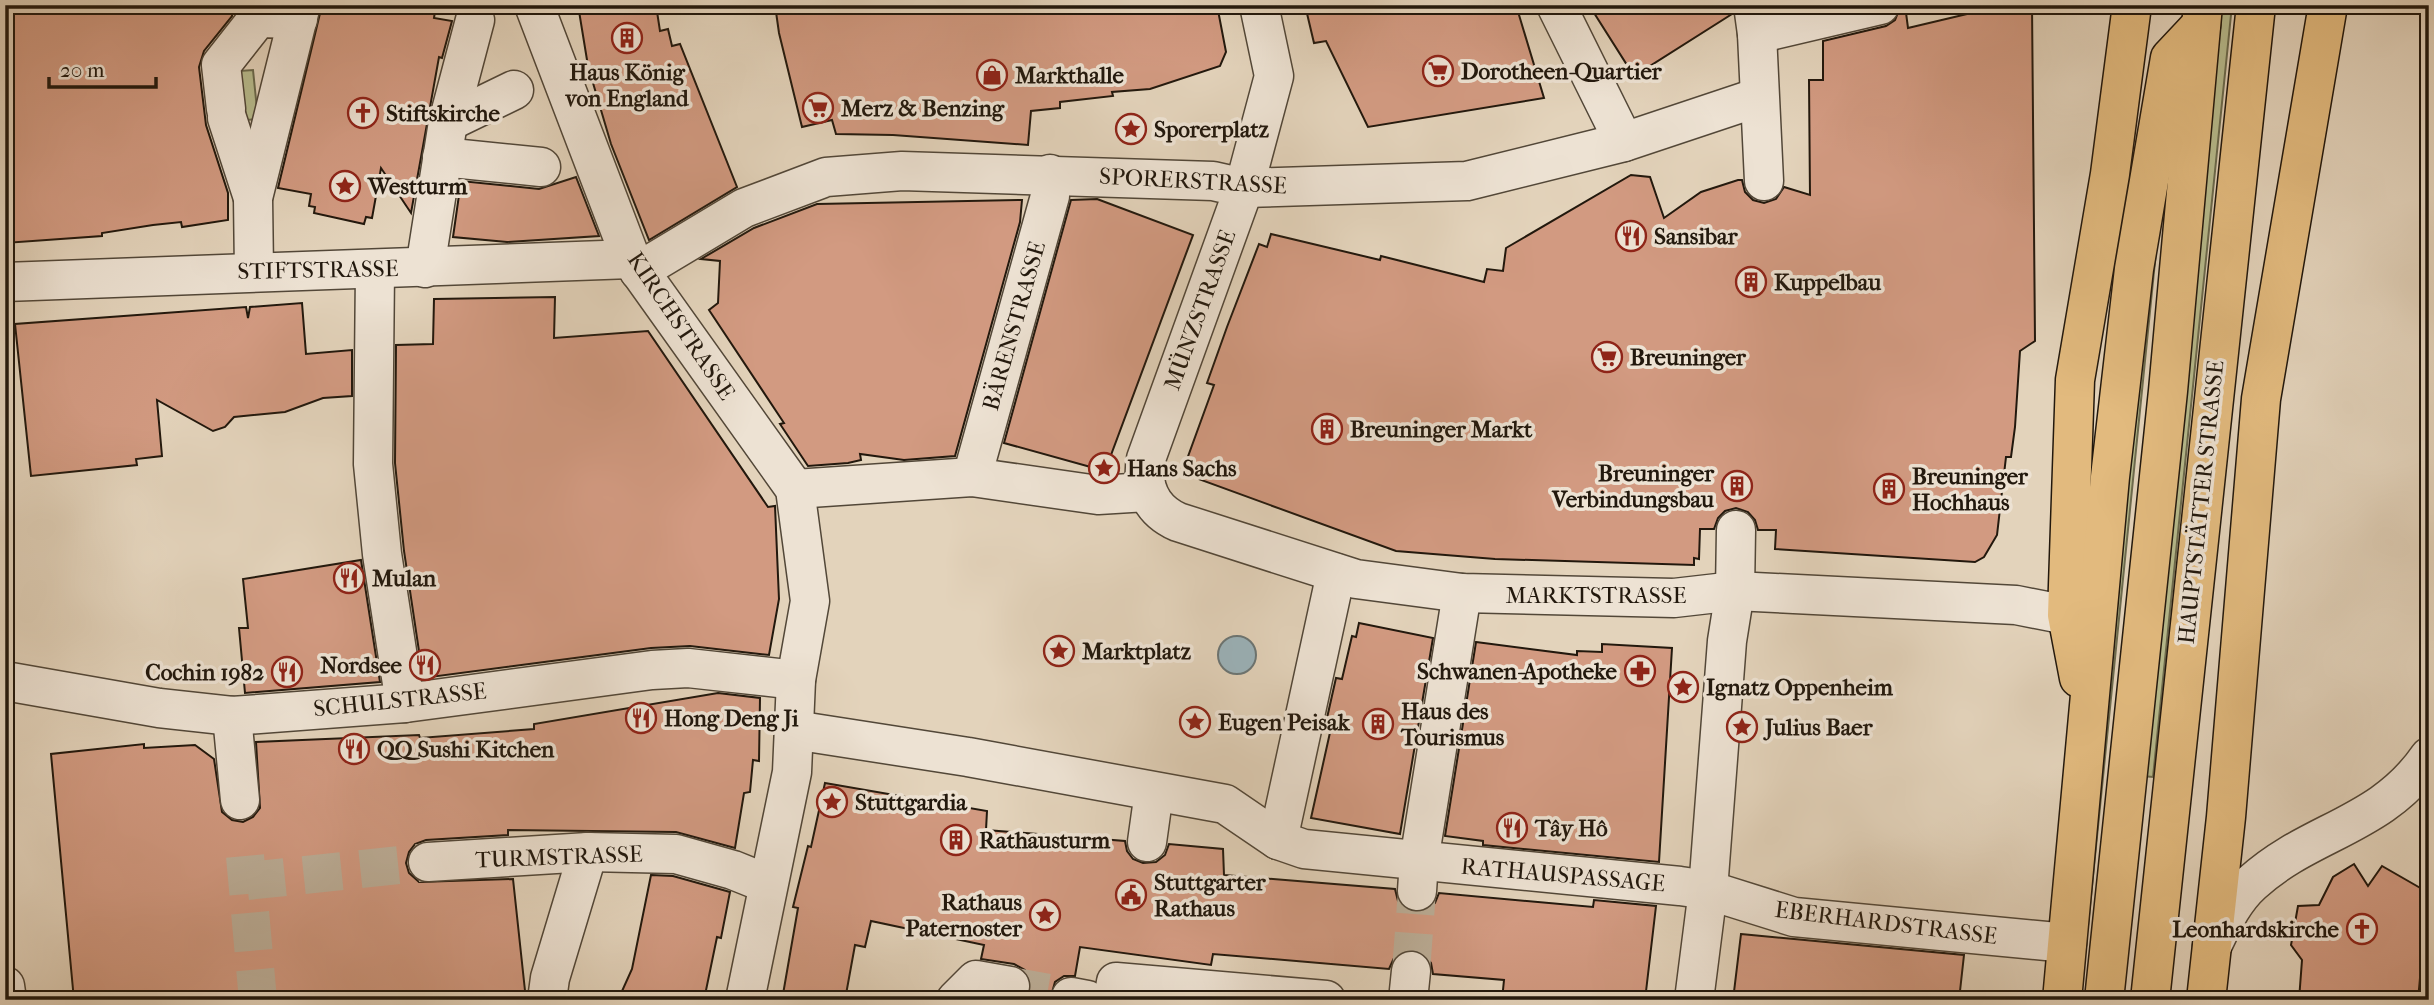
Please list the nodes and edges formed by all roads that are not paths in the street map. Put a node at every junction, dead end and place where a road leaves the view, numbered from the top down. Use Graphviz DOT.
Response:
graph roads {
  1 [pos="534,5"];
  2 [pos="1259,5"];
  3 [pos="1556,5"];
  4 [pos="1880,5"];
  5 [pos="2132,5"];
  6 [pos="2256,5"];
  7 [pos="2328,5"];
  8 [pos="248,11"];
  9 [pos="300,12"];
  10 [pos="477,12"];
  11 [pos="2202,15"];
  12 [pos="1755,20"];
  13 [pos="533,81"];
  14 [pos="1759,97"];
  15 [pos="445,139"];
  16 [pos="1624,142"];
  17 [pos="590,150"];
  18 [pos="1050,174"];
  19 [pos="1764,181"];
  20 [pos="1244,188"];
  21 [pos="253,198"];
  22 [pos="2231,229"];
  23 [pos="635,265"];
  24 [pos="425,268"];
  25 [pos="375,270"];
  26 [pos="254,271"];
  27 [pos="5,282"];
  28 [pos="2261,399"];
  29 [pos="972,477"];
  30 [pos="795,489"];
  31 [pos="1147,492"];
  32 [pos="1736,530"];
  33 [pos="1336,573"];
  34 [pos="1735,591"];
  35 [pos="1462,593"];
  36 [pos="2067,615"];
  37 [pos="796,680"];
  38 [pos="5,681"];
  39 [pos="405,703"];
  40 [pos="232,716"];
  41 [pos="2087,721"];
  42 [pos="794,730"];
  43 [pos="2429,757"];
  44 [pos="1154,792"];
  45 [pos="240,800"];
  46 [pos="1146,842"];
  47 [pos="1291,845"];
  48 [pos="588,852"];
  49 [pos="428,862"];
  50 [pos="1418,876"];
  51 [pos="768,884"];
  52 [pos="1708,890"];
  53 [pos="2067,943"];
  54 [pos="2211,947"];
  55 [pos="5,986"];
  56 [pos="1010,986"];
  57 [pos="7,1000"];
  58 [pos="547,1000"];
  59 [pos="745,1000"];
  60 [pos="956,1000"];
  61 [pos="1113,1000"];
  62 [pos="1325,1000"];
  63 [pos="1695,1000"];
  64 [pos="2062,1000"];
  65 [pos="2104,1000"];
  66 [pos="2150,1000"];
  67 [pos="2206,1000"];
  1 -- 13 [label="street, KIRCHSTRASSE"];
  2 -- 20 [label="street, MÜNZSTRASSE"];
  3 -- 16 [label="street"];
  4 -- 12 [label="street"];
  5 -- 36 [label="main road"];
  6 -- 22 [label="main road, HAUPTSTÄTTER STRASSE"];
  7 -- 28 [label="main road"];
  8 -- 9 [label="street"];
  8 -- 21 [label="street"];
  9 -- 21 [label="street"];
  10 -- 15 [label="street"];
  11 -- 41 [label="main road"];
  11 -- 65 [label="main road, HAUPTSTÄTTER STRASSE"];
  12 -- 14 [label="street"];
  13 -- 15 [label="street"];
  13 -- 17 [label="street, KIRCHSTRASSE"];
  14 -- 16 [label="street, SPORERSTRASSE"];
  14 -- 19 [label="street"];
  15 -- 17 [label="street"];
  15 -- 24 [label="street"];
  16 -- 20 [label="street, SPORERSTRASSE"];
  17 -- 23 [label="street, KIRCHSTRASSE"];
  18 -- 20 [label="street, SPORERSTRASSE"];
  18 -- 23 [label="street, SPORERSTRASSE"];
  18 -- 29 [label="street, BÄRENSTRASSE"];
  20 -- 31 [label="street, MÜNZSTRASSE"];
  21 -- 26 [label="street"];
  22 -- 28 [label="main road"];
  22 -- 66 [label="main road, HAUPTSTÄTTER STRASSE"];
  23 -- 24 [label="street, STIFTSTRASSE"];
  23 -- 30 [label="street, KIRCHSTRASSE"];
  24 -- 25 [label="street, STIFTSTRASSE"];
  25 -- 26 [label="street, STIFTSTRASSE"];
  25 -- 39 [label="street"];
  26 -- 27 [label="street, STIFTSTRASSE"];
  28 -- 54 [label="main road"];
  29 -- 30 [label="street"];
  29 -- 31 [label="street"];
  30 -- 37 [label="street"];
  31 -- 33 [label="street, MARKTSTRASSE"];
  32 -- 34 [label="street"];
  33 -- 35 [label="street, MARKTSTRASSE"];
  33 -- 47 [label="street"];
  34 -- 35 [label="street, MARKTSTRASSE"];
  34 -- 36 [label="street, MARKTSTRASSE"];
  34 -- 52 [label="street"];
  35 -- 50 [label="street"];
  36 -- 41 [label="main road"];
  37 -- 39 [label="street, SCHULSTRASSE"];
  37 -- 42 [label="street"];
  38 -- 40 [label="street, SCHULSTRASSE"];
  39 -- 40 [label="street, SCHULSTRASSE"];
  40 -- 45 [label="street"];
  41 -- 53 [label="main road"];
  42 -- 44 [label="street"];
  42 -- 51 [label="street"];
  43 -- 54 [label="street"];
  44 -- 46 [label="street"];
  44 -- 47 [label="street"];
  47 -- 50 [label="street, RATHAUSPASSAGE"];
  48 -- 49 [label="street, TURMSTRASSE"];
  48 -- 51 [label="street, TURMSTRASSE"];
  48 -- 58 [label="street"];
  50 -- 52 [label="street, RATHAUSPASSAGE"];
  51 -- 59 [label="street"];
  52 -- 53 [label="street, EBERHARDSTRASSE"];
  52 -- 63 [label="street"];
  53 -- 64 [label="main road"];
  54 -- 67 [label="main road"];
  55 -- 57 [label="street"];
  56 -- 60 [label="street"];
  61 -- 62 [label="street"];
}
